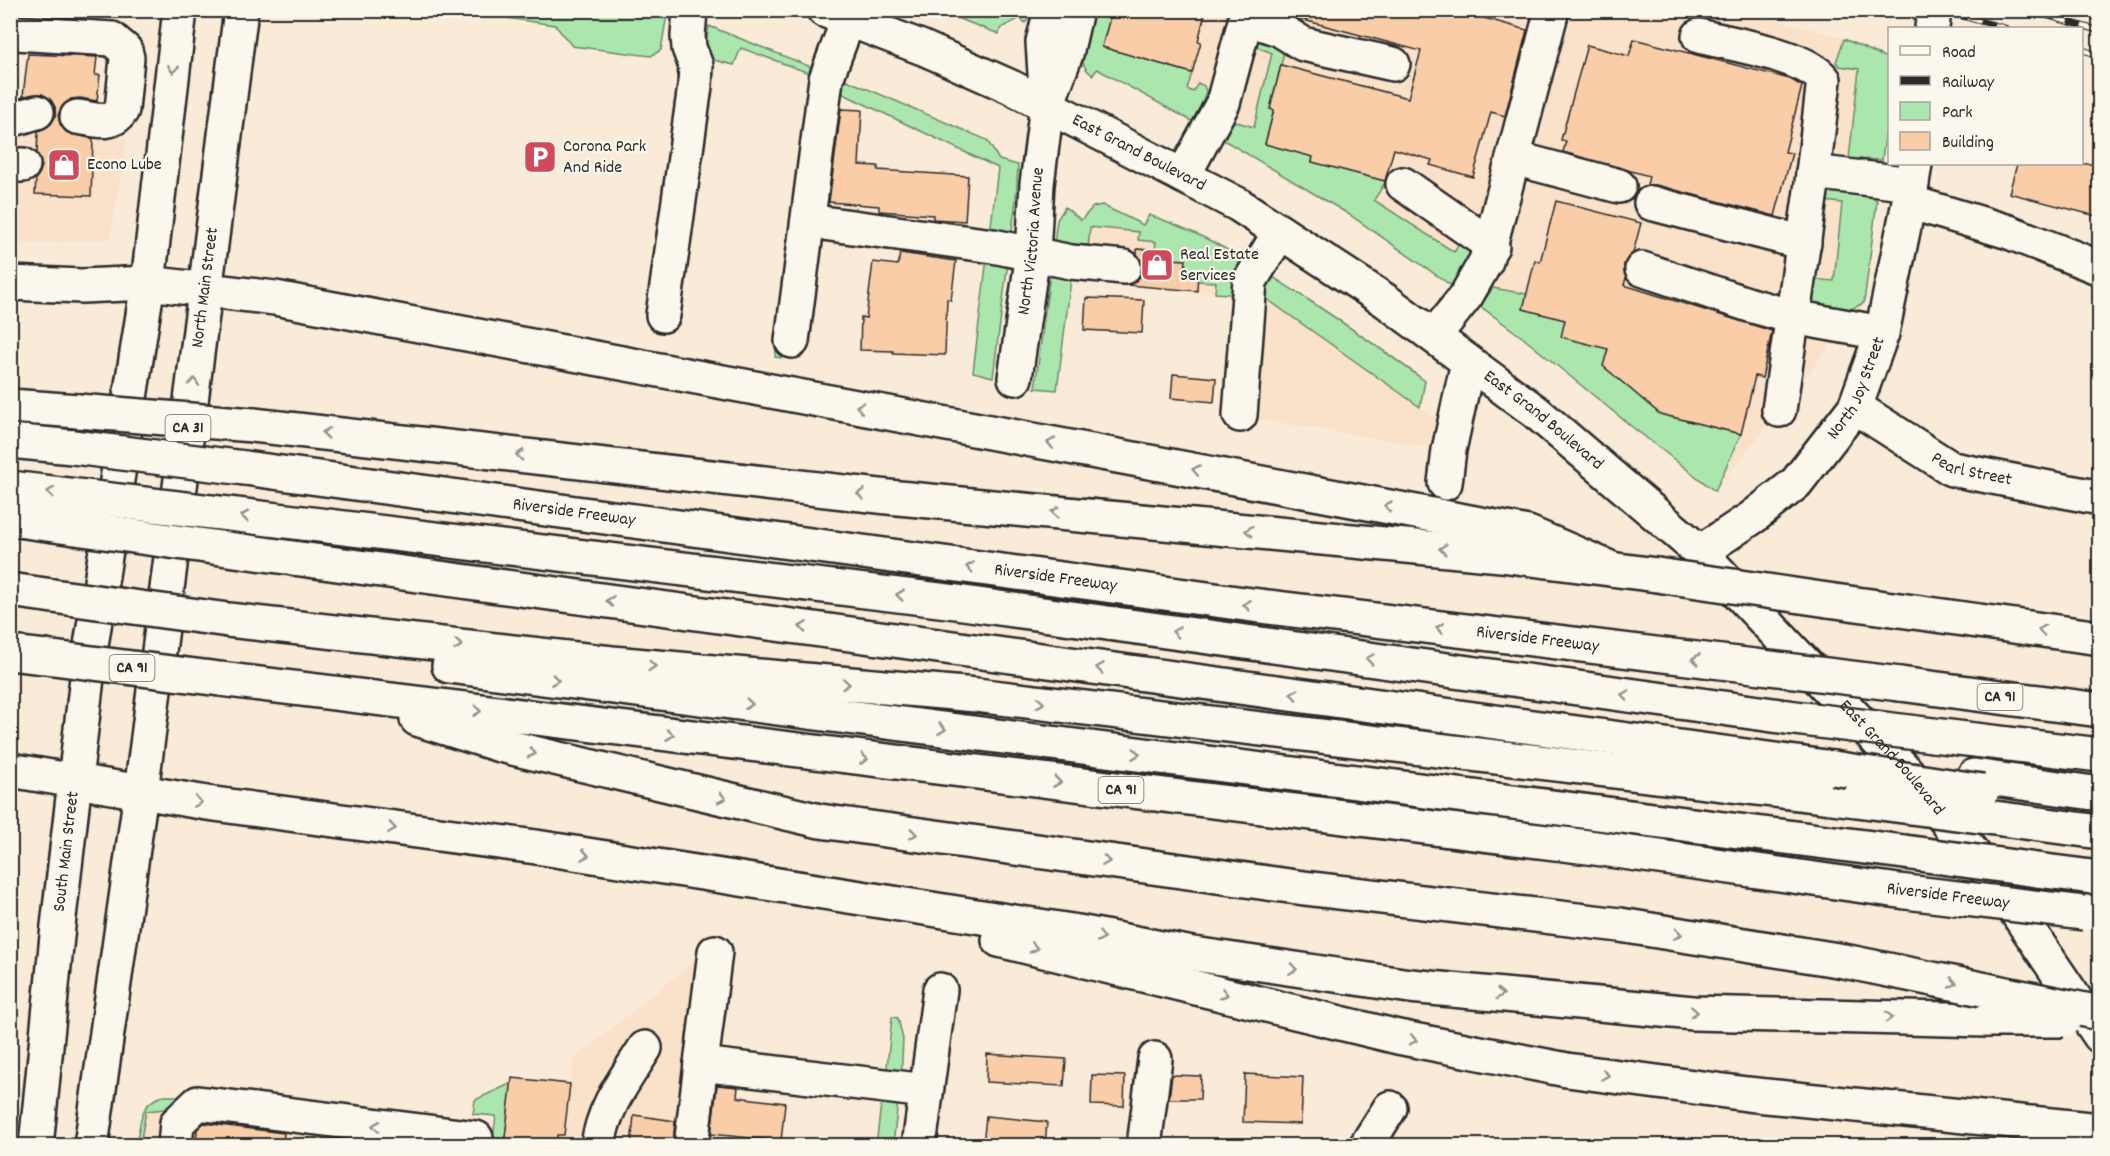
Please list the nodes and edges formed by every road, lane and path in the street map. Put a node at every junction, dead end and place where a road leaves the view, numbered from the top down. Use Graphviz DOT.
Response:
graph roads {
  1 [pos="180,10"];
  2 [pos="241,10"];
  3 [pos="690,10"];
  4 [pos="1051,10"];
  5 [pos="1076,10"];
  6 [pos="1552,10"];
  7 [pos="1934,10"];
  8 [pos="1247,14"];
  9 [pos="836,15"];
  10 [pos="1932,27"];
  11 [pos="16,33"];
  12 [pos="1699,36"];
  13 [pos="1393,64"];
  14 [pos="1047,105"];
  15 [pos="77,117"];
  16 [pos="1514,158"];
  17 [pos="1813,172"];
  18 [pos="1184,176"];
  19 [pos="1912,183"];
  20 [pos="1403,184"];
  21 [pos="1619,186"];
  22 [pos="1651,203"];
  23 [pos="808,221"];
  24 [pos="1280,232"];
  25 [pos="1804,243"];
  26 [pos="1492,246"];
  27 [pos="1033,253"];
  28 [pos="1124,267"];
  29 [pos="2100,268"];
  30 [pos="1642,269"];
  31 [pos="10,283"];
  32 [pos="148,283"];
  33 [pos="206,290"];
  34 [pos="663,315"];
  35 [pos="1793,317"];
  36 [pos="1882,333"];
  37 [pos="1434,336"];
  38 [pos="792,341"];
  39 [pos="1468,362"];
  40 [pos="1015,378"];
  41 [pos="10,406"];
  42 [pos="1855,407"];
  43 [pos="1779,410"];
  44 [pos="1240,415"];
  45 [pos="10,441"];
  46 [pos="1445,483"];
  47 [pos="10,488"];
  48 [pos="2100,498"];
  49 [pos="10,519"];
  50 [pos="1700,552"];
  51 [pos="1612,568"];
  52 [pos="10,590"];
  53 [pos="358,635"];
  54 [pos="2100,638"];
  55 [pos="10,653"];
  56 [pos="335,694"];
  57 [pos="2100,710"];
  58 [pos="2100,755"];
  59 [pos="10,770"];
  60 [pos="74,780"];
  61 [pos="1978,783"];
  62 [pos="141,792"];
  63 [pos="2100,794"];
  64 [pos="2100,808"];
  65 [pos="2084,830"];
  66 [pos="2100,852"];
  67 [pos="2100,878"];
  68 [pos="753,881"];
  69 [pos="2092,914"];
  70 [pos="715,952"];
  71 [pos="940,990"];
  72 [pos="2100,1013"];
  73 [pos="2100,1020"];
  74 [pos="2100,1036"];
  75 [pos="645,1048"];
  76 [pos="1155,1059"];
  77 [pos="701,1064"];
  78 [pos="926,1091"];
  79 [pos="1390,1108"];
  80 [pos="2090,1129"];
  81 [pos="176,1134"];
  82 [pos="476,1138"];
  83 [pos="36,1146"];
  84 [pos="91,1146"];
  85 [pos="598,1146"];
  86 [pos="691,1146"];
  87 [pos="919,1146"];
  88 [pos="1144,1146"];
  89 [pos="1366,1146"];
  1 -- 32 [label="main road, one-way"];
  2 -- 33 [label="main road, North Main Street"];
  3 -- 34 [label="main road"];
  4 -- 14 [label="main road"];
  5 -- 14 [label="main road"];
  6 -- 16 [label="main road"];
  7 -- 10 [label="main road"];
  8 -- 13 [label="main road"];
  8 -- 18 [label="main road"];
  9 -- 14 [label="main road, East Grand Boulevard"];
  9 -- 23 [label="main road"];
  11 -- 15 [label="main road"];
  12 -- 17 [label="main road"];
  14 -- 18 [label="main road, East Grand Boulevard"];
  14 -- 27 [label="main road, North Victoria Avenue"];
  16 -- 21 [label="main road"];
  16 -- 26 [label="main road"];
  17 -- 19 [label="main road"];
  17 -- 25 [label="main road"];
  18 -- 24 [label="main road, East Grand Boulevard"];
  19 -- 29 [label="main road"];
  19 -- 36 [label="main road, North Joy Street"];
  20 -- 26 [label="main road"];
  22 -- 25 [label="main road"];
  23 -- 27 [label="main road"];
  23 -- 38 [label="main road"];
  24 -- 37 [label="main road, East Grand Boulevard"];
  24 -- 44 [label="main road"];
  25 -- 35 [label="main road"];
  26 -- 37 [label="main road"];
  27 -- 28 [label="main road"];
  27 -- 40 [label="main road, North Victoria Avenue"];
  30 -- 35 [label="main road"];
  31 -- 32 [label="main road"];
  32 -- 33 [label="main road"];
  32 -- 60 [label="main road, South Main Street"];
  51 -- 33 [label="main road, one-way"];
  62 -- 33 [label="main road, North Main Street / CA 31, one-way"];
  35 -- 36 [label="main road"];
  35 -- 43 [label="main road"];
  36 -- 42 [label="main road, North Joy Street"];
  37 -- 39 [label="main road, East Grand Boulevard"];
  39 -- 46 [label="main road"];
  39 -- 50 [label="main road, East Grand Boulevard"];
  51 -- 41 [label="main road, one-way, bridge"];
  42 -- 48 [label="main road, Pearl Street"];
  42 -- 50 [label="main road, North Joy Street"];
  57 -- 45 [label="main road, Riverside Freeway / CA 91, one-way, bridge"];
  58 -- 47 [label="main road, one-way, bridge"];
  61 -- 49 [label="main road, one-way, bridge"];
  50 -- 74 [label="main road, East Grand Boulevard"];
  54 -- 51 [label="main road, one-way, bridge"];
  52 -- 53 [label="main road, bridge"];
  53 -- 65 [label="main road, one-way, bridge"];
  53 -- 67 [label="main road, one-way, bridge"];
  55 -- 56 [label="main road, Riverside Freeway / CA 91, bridge"];
  56 -- 69 [label="main road, Riverside Freeway / CA 91, one-way, bridge"];
  56 -- 72 [label="main road, one-way, bridge"];
  59 -- 60 [label="main road"];
  60 -- 62 [label="main road"];
  60 -- 83 [label="main road, South Main Street"];
  61 -- 63 [label="main road"];
  61 -- 64 [label="main road"];
  62 -- 68 [label="main road, one-way"];
  62 -- 84 [label="main road"];
  65 -- 66 [label="main road"];
  68 -- 73 [label="main road, one-way, bridge"];
  68 -- 80 [label="main road, one-way"];
  70 -- 77 [label="main road"];
  71 -- 78 [label="main road"];
  75 -- 85 [label="main road"];
  76 -- 88 [label="main road"];
  77 -- 78 [label="main road"];
  77 -- 86 [label="main road"];
  78 -- 87 [label="main road"];
  79 -- 89 [label="main road"];
  82 -- 81 [label="main road, one-way"];
}
